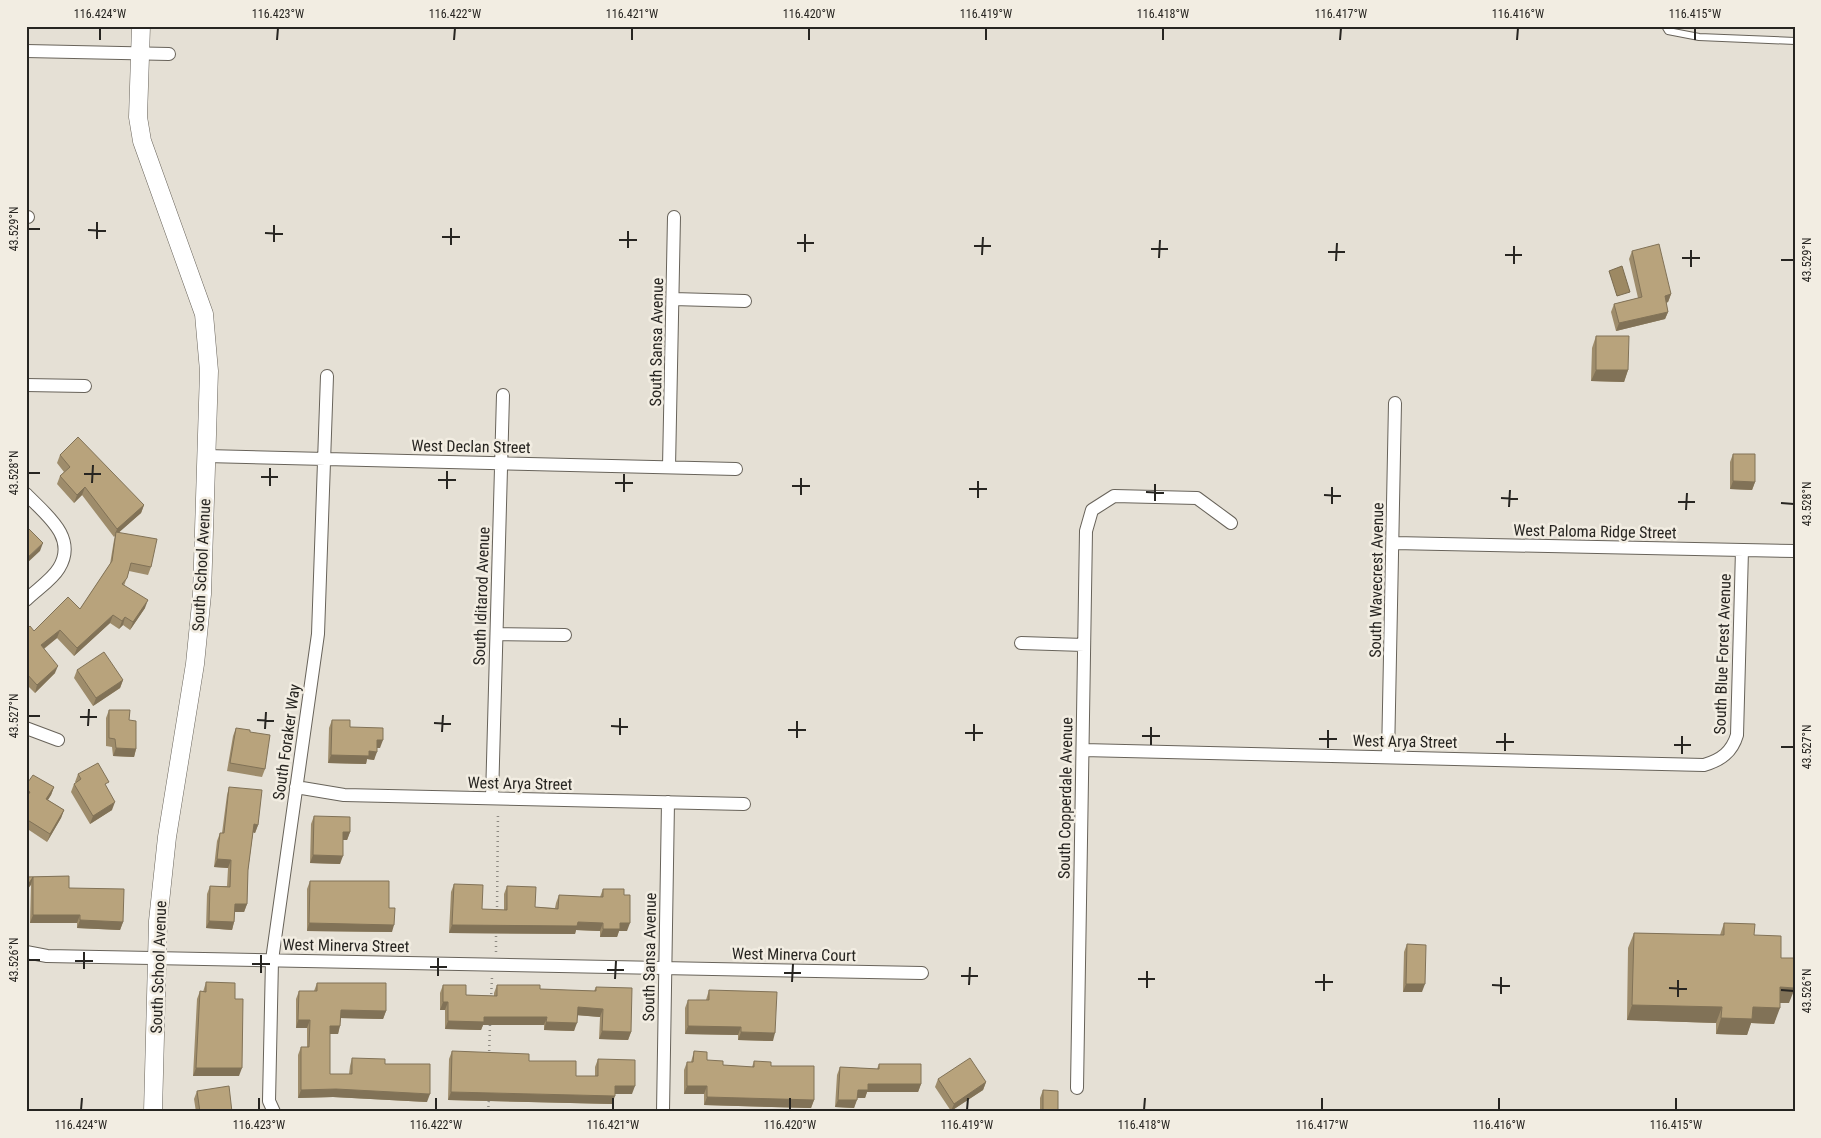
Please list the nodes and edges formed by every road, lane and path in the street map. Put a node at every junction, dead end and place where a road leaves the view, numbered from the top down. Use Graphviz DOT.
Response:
graph roads {
  1 [pos="141,26"];
  2 [pos="1665,26"];
  3 [pos="1795,41"];
  4 [pos="26,51"];
  5 [pos="140,53"];
  6 [pos="169,54"];
  7 [pos="674,217"];
  8 [pos="673,300"];
  9 [pos="745,302"];
  10 [pos="327,376"];
  11 [pos="26,385"];
  12 [pos="85,386"];
  13 [pos="503,395"];
  14 [pos="1394,403"];
  15 [pos="206,456"];
  16 [pos="324,459"];
  17 [pos="501,464"];
  18 [pos="669,467"];
  19 [pos="736,469"];
  20 [pos="26,494"];
  21 [pos="1231,523"];
  22 [pos="1394,543"];
  23 [pos="1742,550"];
  24 [pos="1795,551"];
  25 [pos="26,600"];
  26 [pos="497,634"];
  27 [pos="565,635"];
  28 [pos="1021,644"];
  29 [pos="1084,645"];
  30 [pos="26,728"];
  31 [pos="58,740"];
  32 [pos="1082,750"];
  33 [pos="1725,756"];
  34 [pos="1388,757"];
  35 [pos="296,787"];
  36 [pos="492,798"];
  37 [pos="668,802"];
  38 [pos="744,804"];
  39 [pos="26,952"];
  40 [pos="156,958"];
  41 [pos="272,960"];
  42 [pos="665,968"];
  43 [pos="922,973"];
  44 [pos="1077,1088"];
  45 [pos="153,1112"];
  46 [pos="274,1112"];
  47 [pos="662,1112"];
  1 -- 5 [label="street, South School Avenue"];
  2 -- 3 [label="lane"];
  4 -- 5 [label="street"];
  5 -- 6 [label="street"];
  5 -- 15 [label="street, South School Avenue"];
  7 -- 8 [label="street, South Sansa Avenue"];
  8 -- 9 [label="street"];
  8 -- 18 [label="street, South Sansa Avenue"];
  10 -- 16 [label="street, South Foraker Way"];
  11 -- 12 [label="street"];
  13 -- 17 [label="street, South Iditarod Avenue"];
  14 -- 22 [label="street, South Wavecrest Avenue"];
  15 -- 16 [label="street, West Declan Street"];
  15 -- 40 [label="street, South School Avenue"];
  16 -- 17 [label="street, West Declan Street"];
  16 -- 35 [label="street, South Foraker Way"];
  17 -- 18 [label="street, West Declan Street"];
  17 -- 26 [label="street, South Iditarod Avenue"];
  18 -- 19 [label="street, West Declan Street"];
  20 -- 25 [label="street"];
  21 -- 29 [label="street, South Copperdale Avenue"];
  22 -- 23 [label="street, West Paloma Ridge Street"];
  22 -- 34 [label="street, South Wavecrest Avenue"];
  23 -- 24 [label="street, West Paloma Ridge Street"];
  23 -- 33 [label="street, South Blue Forest Avenue"];
  26 -- 27 [label="street"];
  26 -- 36 [label="street, South Iditarod Avenue"];
  28 -- 29 [label="street"];
  29 -- 32 [label="street, South Copperdale Avenue"];
  30 -- 31 [label="street"];
  32 -- 34 [label="street, West Arya Street"];
  32 -- 44 [label="street, South Copperdale Avenue"];
  33 -- 34 [label="street, West Arya Street"];
  35 -- 36 [label="street, West Arya Street"];
  35 -- 41 [label="street, South Foraker Way"];
  36 -- 37 [label="street, West Arya Street"];
  37 -- 38 [label="street, West Arya Street"];
  37 -- 42 [label="street, South Sansa Avenue"];
  39 -- 40 [label="street, West Minerva Street"];
  40 -- 41 [label="street, West Minerva Street"];
  40 -- 45 [label="street, South School Avenue"];
  41 -- 42 [label="street, West Minerva Street"];
  41 -- 46 [label="street, South Foraker Way"];
  42 -- 43 [label="street, West Minerva Court"];
  42 -- 47 [label="street, South Sansa Avenue"];
}
